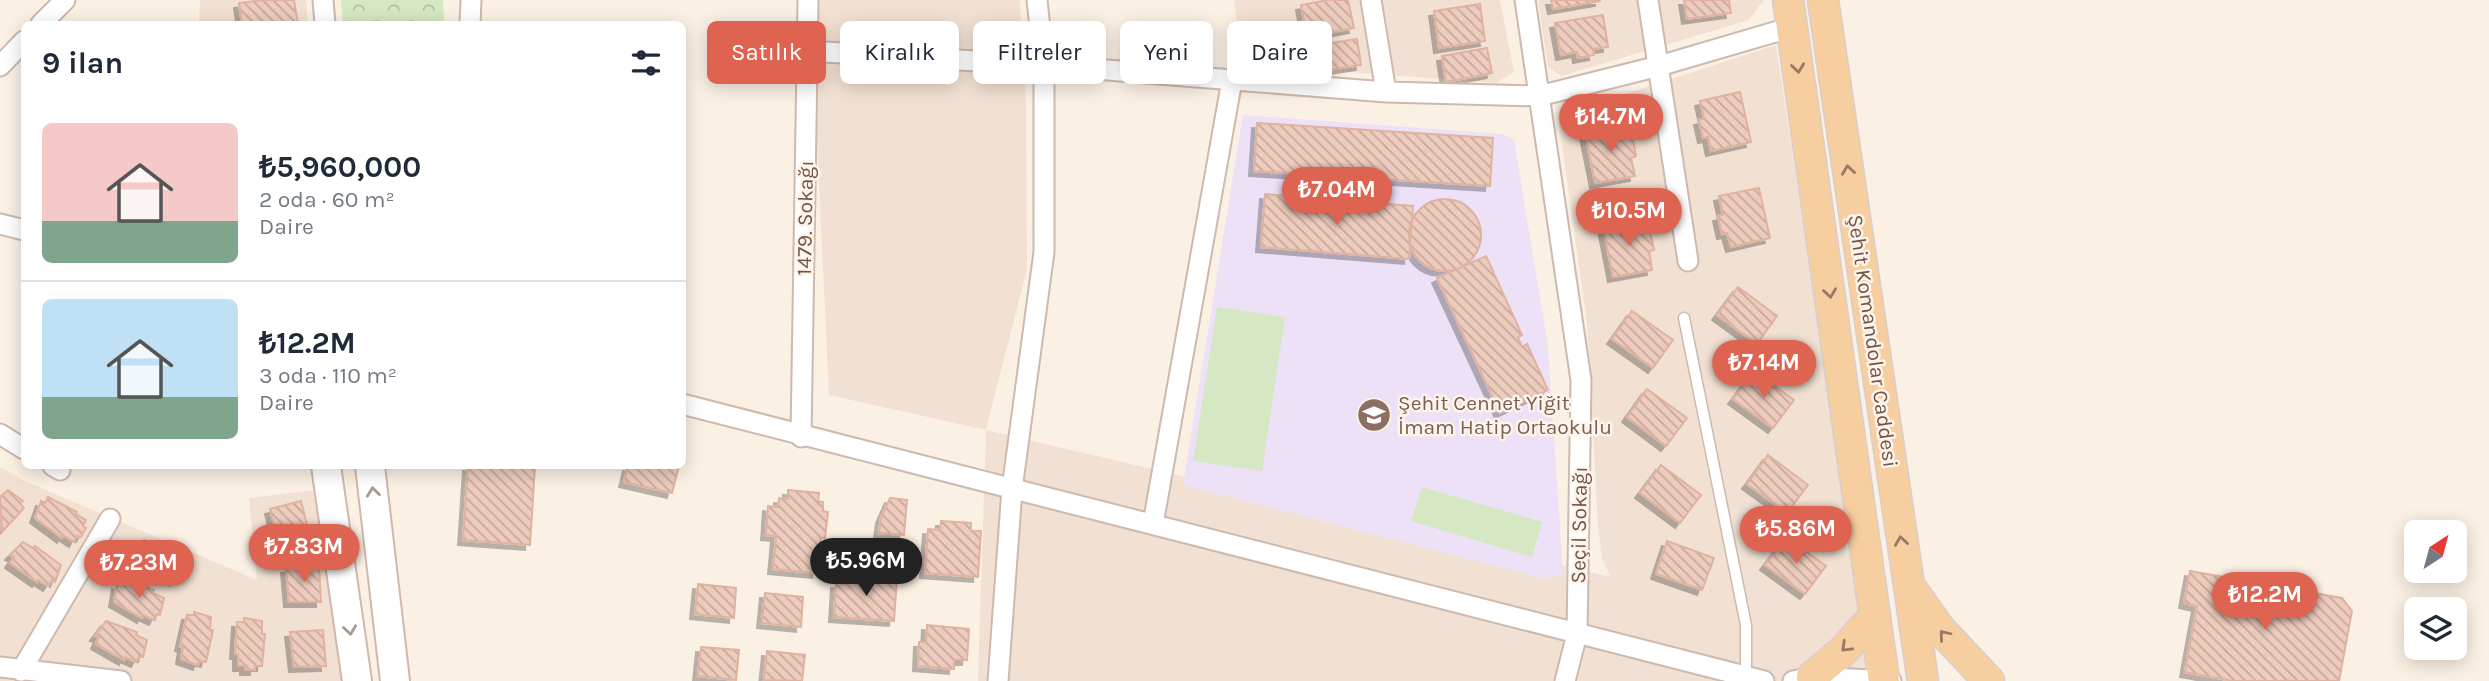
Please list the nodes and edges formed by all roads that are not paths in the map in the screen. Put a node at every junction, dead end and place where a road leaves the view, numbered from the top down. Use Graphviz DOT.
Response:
graph roads {
  1 [pos="65,0"];
  2 [pos="323,0"];
  3 [pos="471,0"];
  4 [pos="808,0"];
  5 [pos="1037,0"];
  6 [pos="1371,0"];
  7 [pos="1525,0"];
  8 [pos="1648,0"];
  9 [pos="1823,0"];
  10 [pos="1790,13"];
  11 [pos="44,21"];
  12 [pos="325,21"];
  13 [pos="470,21"];
  14 [pos="808,21"];
  15 [pos="1039,21"];
  16 [pos="21,44"];
  17 [pos="826,52"];
  18 [pos="973,61"];
  19 [pos="0,66"];
  20 [pos="1659,66"];
  21 [pos="1106,70"];
  22 [pos="1227,80"];
  23 [pos="807,84"];
  24 [pos="1044,84"];
  25 [pos="1231,84"];
  26 [pos="1283,84"];
  27 [pos="1386,92"];
  28 [pos="1539,96"];
  29 [pos="0,224"];
  30 [pos="21,229"];
  31 [pos="1688,261"];
  32 [pos="1684,318"];
  33 [pos="686,405"];
  34 [pos="0,434"];
  35 [pos="801,437"];
  36 [pos="21,447"];
  37 [pos="326,469"];
  38 [pos="370,469"];
  39 [pos="1012,489"];
  40 [pos="110,519"];
  41 [pos="1153,524"];
  42 [pos="1907,582"];
  43 [pos="1875,615"];
  44 [pos="1577,634"];
  45 [pos="0,667"];
  46 [pos="21,671"];
  47 [pos="1755,679"];
  48 [pos="1803,679"];
  49 [pos="1886,680"];
  50 [pos="121,681"];
  51 [pos="357,681"];
  52 [pos="396,681"];
  53 [pos="998,681"];
  54 [pos="1565,681"];
  55 [pos="1923,681"];
  56 [pos="1989,681"];
  1 -- 11 [label="street"];
  2 -- 12 [label="street"];
  3 -- 13 [label="street"];
  4 -- 14 [label="street, 1479. Sokağı"];
  5 -- 15 [label="street"];
  6 -- 27 [label="street"];
  7 -- 28 [label="street, Seçil Sokağı"];
  8 -- 20 [label="street"];
  42 -- 9 [label="main road, Şehit Komandolar Caddesi, one-way"];
  10 -- 20 [label="street"];
  10 -- 43 [label="main road, Şehit Komandolar Caddesi, one-way"];
  16 -- 19 [label="street"];
  17 -- 18 [label="street"];
  20 -- 28 [label="street"];
  20 -- 31 [label="street"];
  21 -- 22 [label="street"];
  23 -- 35 [label="street, 1479. Sokağı"];
  24 -- 39 [label="street"];
  25 -- 41 [label="street"];
  26 -- 27 [label="street"];
  27 -- 28 [label="street"];
  28 -- 44 [label="street, Seçil Sokağı"];
  29 -- 30 [label="street"];
  32 -- 47 [label="lane"];
  33 -- 35 [label="street"];
  34 -- 36 [label="street"];
  35 -- 39 [label="street"];
  37 -- 51 [label="street, one-way"];
  52 -- 38 [label="street, one-way"];
  39 -- 41 [label="street"];
  39 -- 53 [label="street"];
  40 -- 46 [label="street"];
  41 -- 44 [label="street"];
  42 -- 55 [label="main road, Şehit Komandolar Caddesi"];
  56 -- 42 [label="main road, one-way"];
  43 -- 48 [label="main road, one-way"];
  43 -- 49 [label="main road, Şehit Komandolar Caddesi"];
  44 -- 47 [label="street"];
  44 -- 54 [label="street, Seçil Sokağı"];
  45 -- 46 [label="street"];
  46 -- 50 [label="street"];
  48 -- 49 [label="street"];
}
